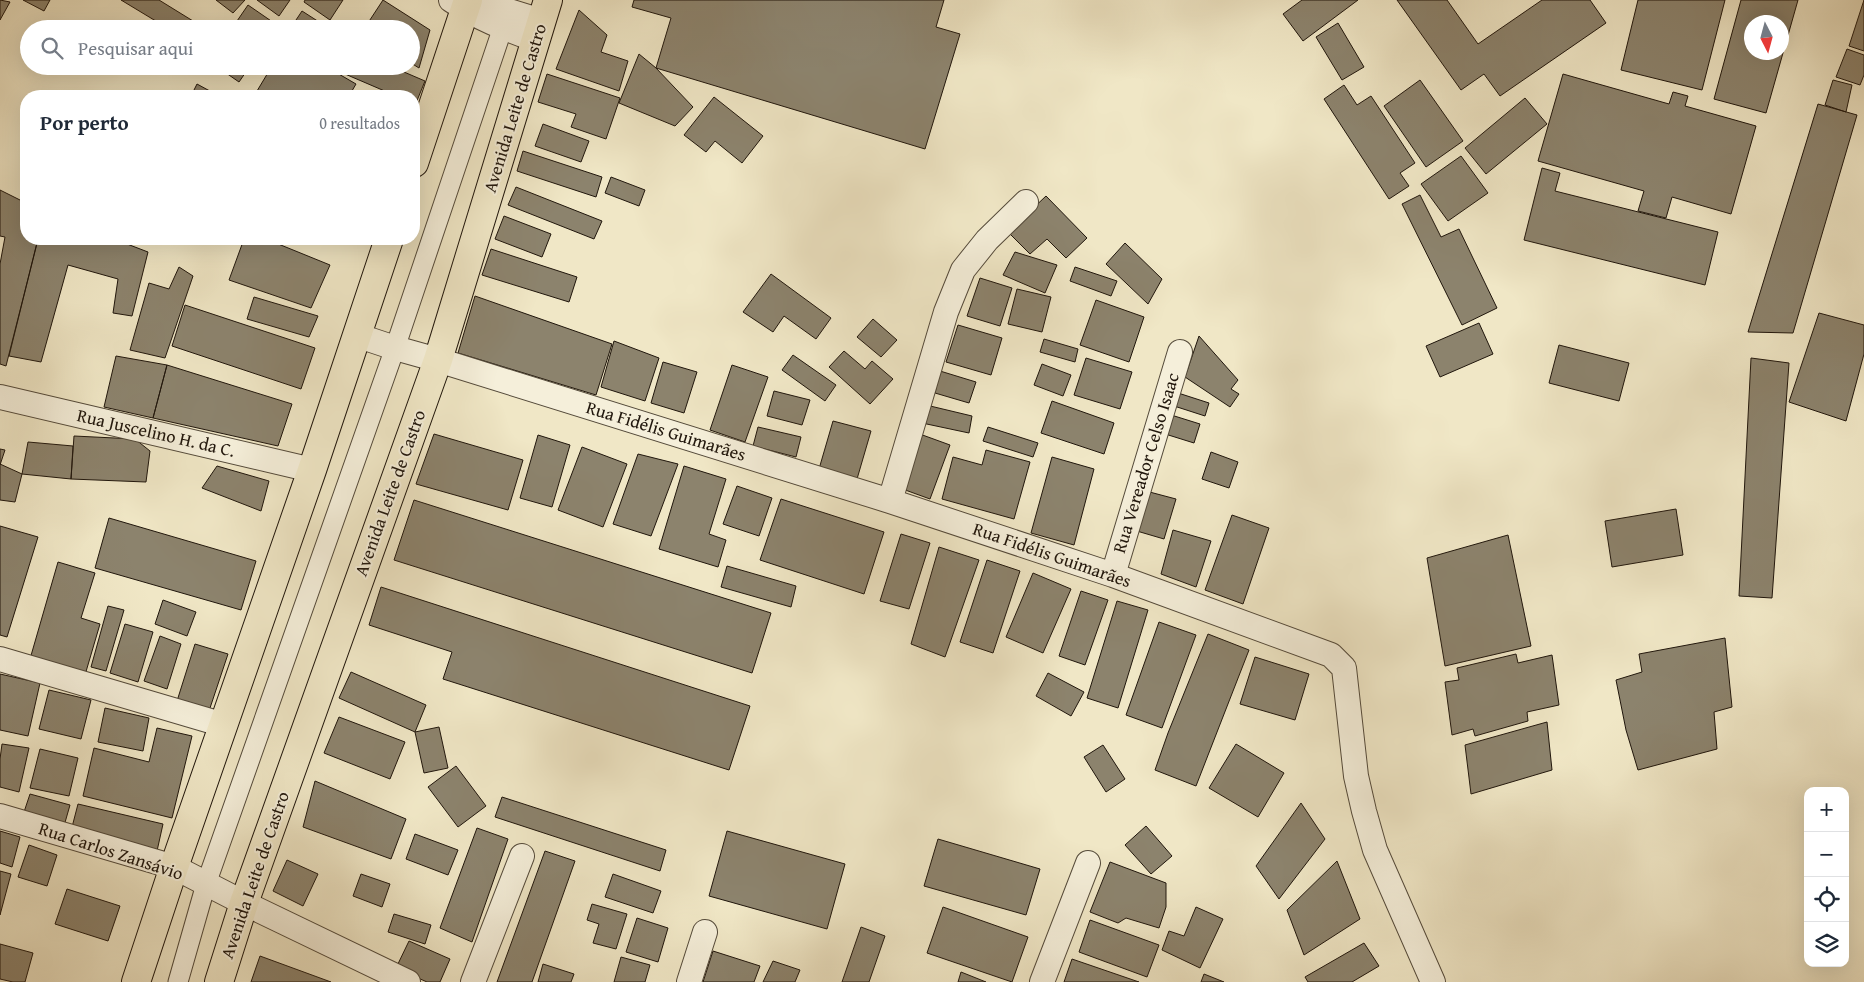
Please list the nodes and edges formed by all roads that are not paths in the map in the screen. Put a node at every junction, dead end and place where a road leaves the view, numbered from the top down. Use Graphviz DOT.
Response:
graph roads {
  1 [pos="467,3"];
  2 [pos="508,13"];
  3 [pos="542,20"];
  4 [pos="420,145"];
  5 [pos="1026,202"];
  6 [pos="386,245"];
  7 [pos="356,335"];
  8 [pos="395,348"];
  9 [pos="1180,352"];
  10 [pos="438,360"];
  11 [pos="0,397"];
  12 [pos="312,470"];
  13 [pos="890,501"];
  14 [pos="1113,575"];
  15 [pos="0,659"];
  16 [pos="224,725"];
  17 [pos="0,816"];
  18 [pos="522,856"];
  19 [pos="1088,863"];
  20 [pos="174,867"];
  21 [pos="206,884"];
  22 [pos="244,903"];
  23 [pos="705,932"];
  24 [pos="136,982"];
  25 [pos="178,982"];
  26 [pos="219,982"];
  27 [pos="408,982"];
  28 [pos="473,982"];
  29 [pos="689,982"];
  30 [pos="1042,982"];
  31 [pos="1433,982"];
  1 -- 2 [label="street"];
  1 -- 4 [label="highway"];
  2 -- 3 [label="street"];
  2 -- 8 [label="street"];
  3 -- 10 [label="highway, Avenida Leite de Castro"];
  5 -- 13 [label="street"];
  6 -- 7 [label="highway"];
  7 -- 8 [label="street, Rua Fidélis Guimarães"];
  7 -- 12 [label="highway"];
  8 -- 10 [label="street, Rua Fidélis Guimarães"];
  8 -- 21 [label="street"];
  9 -- 14 [label="street, Rua Vereador Celso Isaac"];
  10 -- 13 [label="street, Rua Fidélis Guimarães"];
  10 -- 22 [label="highway, Avenida Leite de Castro"];
  11 -- 12 [label="street, Rua Juscelino H. da C."];
  12 -- 16 [label="highway"];
  13 -- 14 [label="street, Rua Fidélis Guimarães"];
  14 -- 31 [label="street, Rua Fidélis Guimarães"];
  15 -- 16 [label="street"];
  16 -- 20 [label="highway"];
  17 -- 20 [label="street, Rua Carlos Zansávio"];
  18 -- 28 [label="street"];
  19 -- 30 [label="street"];
  20 -- 21 [label="street, Rua Carlos Zansávio"];
  20 -- 24 [label="highway"];
  21 -- 22 [label="street, Rua Carlos Zansávio"];
  21 -- 25 [label="street"];
  22 -- 26 [label="highway, Avenida Leite de Castro"];
  22 -- 27 [label="street, Rua Carlos Zansávio"];
  23 -- 29 [label="street"];
}
